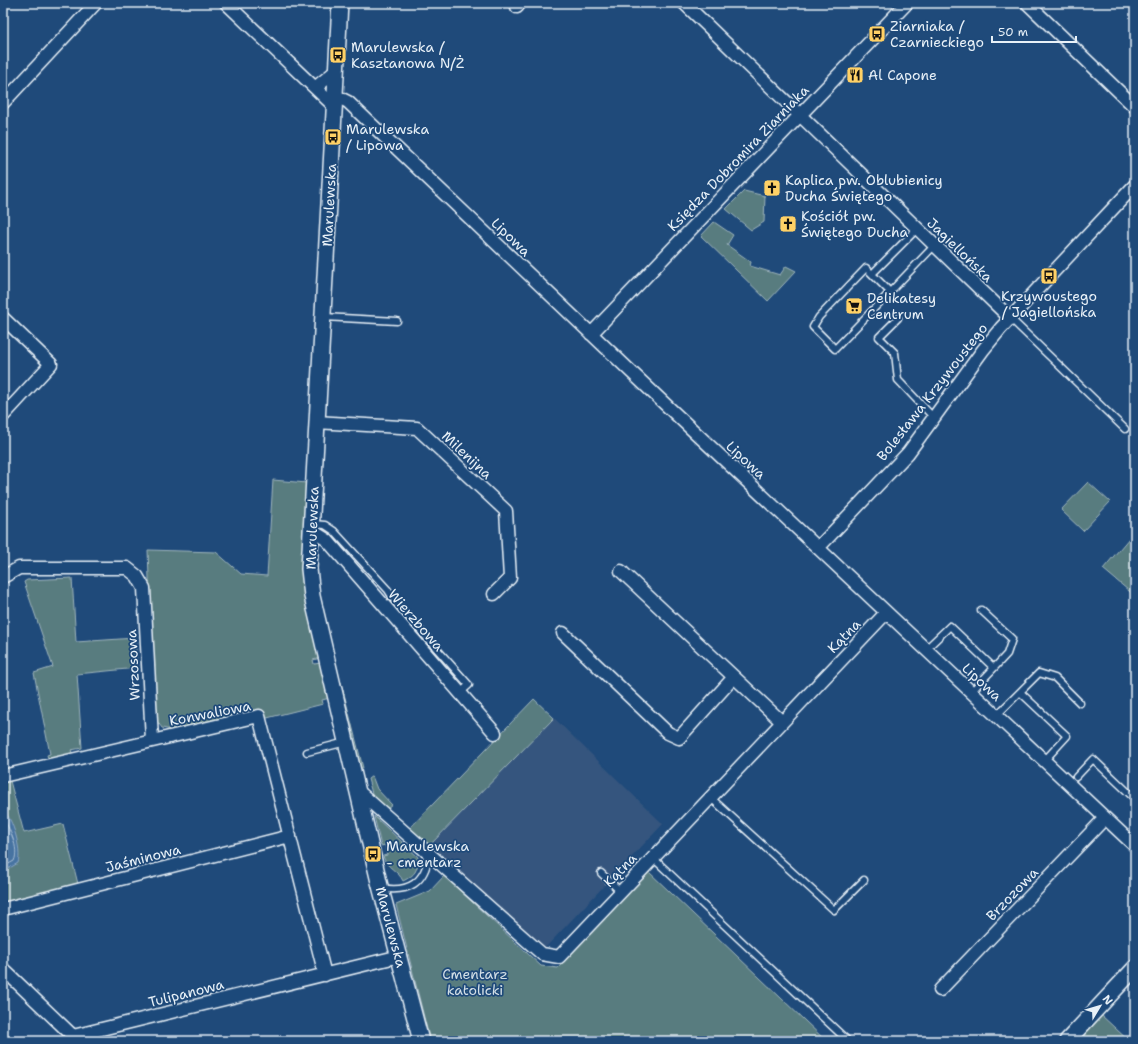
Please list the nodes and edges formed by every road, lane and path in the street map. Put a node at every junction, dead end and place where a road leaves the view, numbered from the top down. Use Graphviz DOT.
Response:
graph roads {
  1 [pos="96,3"];
  2 [pos="226,3"];
  3 [pos="340,3"];
  4 [pos="684,3"];
  5 [pos="907,3"];
  6 [pos="1028,3"];
  7 [pos="337,70"];
  8 [pos="315,88"];
  9 [pos="3,102"];
  10 [pos="336,102"];
  11 [pos="1135,108"];
  12 [pos="800,116"];
  13 [pos="1135,185"];
  14 [pos="916,229"];
  15 [pos="934,246"];
  16 [pos="872,274"];
  17 [pos="890,292"];
  18 [pos="322,317"];
  19 [pos="3,318"];
  20 [pos="898,318"];
  21 [pos="1010,318"];
  22 [pos="398,321"];
  23 [pos="591,334"];
  24 [pos="3,416"];
  25 [pos="934,418"];
  26 [pos="316,422"];
  27 [pos="1125,429"];
  28 [pos="311,529"];
  29 [pos="818,548"];
  30 [pos="621,571"];
  31 [pos="3,577"];
  32 [pos="494,594"];
  33 [pos="981,610"];
  34 [pos="886,613"];
  35 [pos="563,633"];
  36 [pos="925,650"];
  37 [pos="994,668"];
  38 [pos="734,677"];
  39 [pos="971,692"];
  40 [pos="1020,692"];
  41 [pos="1080,703"];
  42 [pos="996,716"];
  43 [pos="782,722"];
  44 [pos="495,733"];
  45 [pos="152,740"];
  46 [pos="346,742"];
  47 [pos="307,752"];
  48 [pos="1044,761"];
  49 [pos="3,776"];
  50 [pos="1076,777"];
  51 [pos="357,790"];
  52 [pos="1132,796"];
  53 [pos="711,798"];
  54 [pos="1105,818"];
  55 [pos="290,836"];
  56 [pos="1135,846"];
  57 [pos="429,854"];
  58 [pos="653,858"];
  59 [pos="601,873"];
  60 [pos="864,880"];
  61 [pos="381,888"];
  62 [pos="620,891"];
  63 [pos="3,908"];
  64 [pos="400,956"];
  65 [pos="1135,968"];
  66 [pos="3,969"];
  67 [pos="325,975"];
  68 [pos="940,990"];
  69 [pos="421,1041"];
  70 [pos="848,1041"];
  71 [pos="1067,1041"];
  1 -- 9 [label="street"];
  2 -- 8 [label="street, Lipowa"];
  3 -- 7 [label="street, Marulewska"];
  4 -- 12 [label="street, Jagiellońska"];
  5 -- 12 [label="street, Księdza Dobromira Ziarniaka"];
  6 -- 11 [label="street"];
  7 -- 8 [label="street"];
  7 -- 10 [label="street, Marulewska"];
  8 -- 10 [label="street, Lipowa"];
  10 -- 18 [label="street, Marulewska"];
  10 -- 23 [label="street, Lipowa"];
  12 -- 14 [label="street, Jagiellońska"];
  12 -- 23 [label="street, Księdza Dobromira Ziarniaka"];
  13 -- 21 [label="street, Bolesława Krzywoustego"];
  14 -- 15 [label="street, Jagiellońska"];
  14 -- 16 [label="lane"];
  15 -- 17 [label="lane"];
  15 -- 21 [label="street, Jagiellońska"];
  16 -- 17 [label="lane"];
  16 -- 17 [label="lane"];
  18 -- 22 [label="lane"];
  18 -- 26 [label="street, Marulewska"];
  19 -- 24 [label="street"];
  20 -- 25 [label="lane"];
  21 -- 25 [label="street, Bolesława Krzywoustego"];
  21 -- 27 [label="lane"];
  23 -- 29 [label="street, Lipowa"];
  25 -- 29 [label="street, Bolesława Krzywoustego"];
  26 -- 28 [label="street, Marulewska"];
  26 -- 32 [label="street, Milenijna"];
  28 -- 44 [label="street, Wierzbowa"];
  28 -- 46 [label="street, Marulewska"];
  29 -- 34 [label="street, Lipowa"];
  30 -- 38 [label="street"];
  31 -- 45 [label="street, Wrzosowa"];
  33 -- 37 [label="lane"];
  34 -- 36 [label="street, Lipowa"];
  34 -- 43 [label="street, Kątna"];
  35 -- 38 [label="street"];
  36 -- 37 [label="lane"];
  36 -- 39 [label="street, Lipowa"];
  37 -- 39 [label="lane"];
  38 -- 43 [label="street"];
  39 -- 42 [label="street, Lipowa"];
  40 -- 41 [label="lane"];
  40 -- 42 [label="lane"];
  40 -- 48 [label="lane"];
  42 -- 48 [label="street, Lipowa"];
  43 -- 53 [label="street, Kątna"];
  45 -- 49 [label="street, Konwaliowa"];
  45 -- 55 [label="street, Konwaliowa"];
  46 -- 47 [label="lane"];
  46 -- 51 [label="street, Marulewska"];
  48 -- 54 [label="street, Lipowa"];
  50 -- 52 [label="lane"];
  51 -- 57 [label="street, Kątna"];
  51 -- 61 [label="street, Marulewska"];
  53 -- 58 [label="street, Kątna"];
  53 -- 60 [label="lane"];
  54 -- 56 [label="street, Lipowa"];
  54 -- 68 [label="street, Brzozowa"];
  55 -- 63 [label="street, Jaśminowa"];
  55 -- 67 [label="street, Konwaliowa"];
  57 -- 61 [label="lane"];
  57 -- 62 [label="street, Kątna"];
  58 -- 62 [label="street, Kątna"];
  58 -- 70 [label="lane"];
  59 -- 62 [label="lane"];
  61 -- 64 [label="street, Marulewska"];
  64 -- 67 [label="street, Tulipanowa"];
  64 -- 69 [label="street, Marulewska"];
  65 -- 71 [label="street"];
  66 -- 67 [label="street, Tulipanowa"];
}
